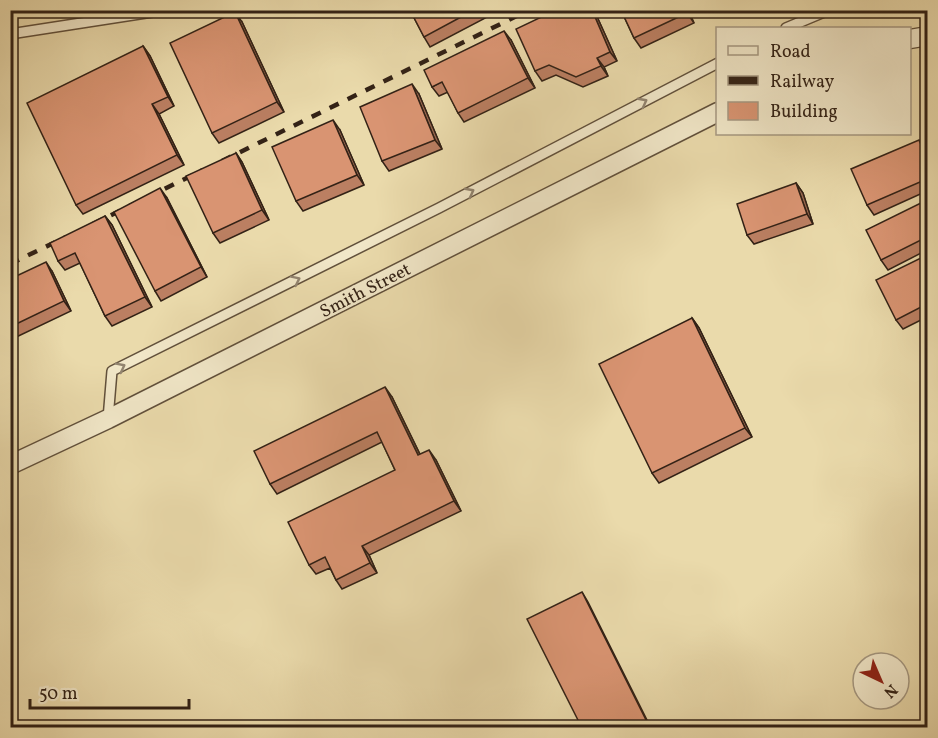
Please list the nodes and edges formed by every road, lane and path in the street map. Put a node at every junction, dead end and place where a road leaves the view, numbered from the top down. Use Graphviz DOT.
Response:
graph roads {
  1 [pos="829,10"];
  2 [pos="159,11"];
  3 [pos="788,27"];
  4 [pos="10,34"];
  5 [pos="927,36"];
  6 [pos="911,39"];
  7 [pos="716,64"];
  8 [pos="716,113"];
  9 [pos="108,419"];
  10 [pos="10,465"];
  1 -- 3 [label="lane"];
  2 -- 4 [label="lane"];
  5 -- 6 [label="street"];
  9 -- 7 [label="lane, one-way"];
  8 -- 9 [label="street, Smith Street"];
  9 -- 10 [label="street, Smith Street"];
}
